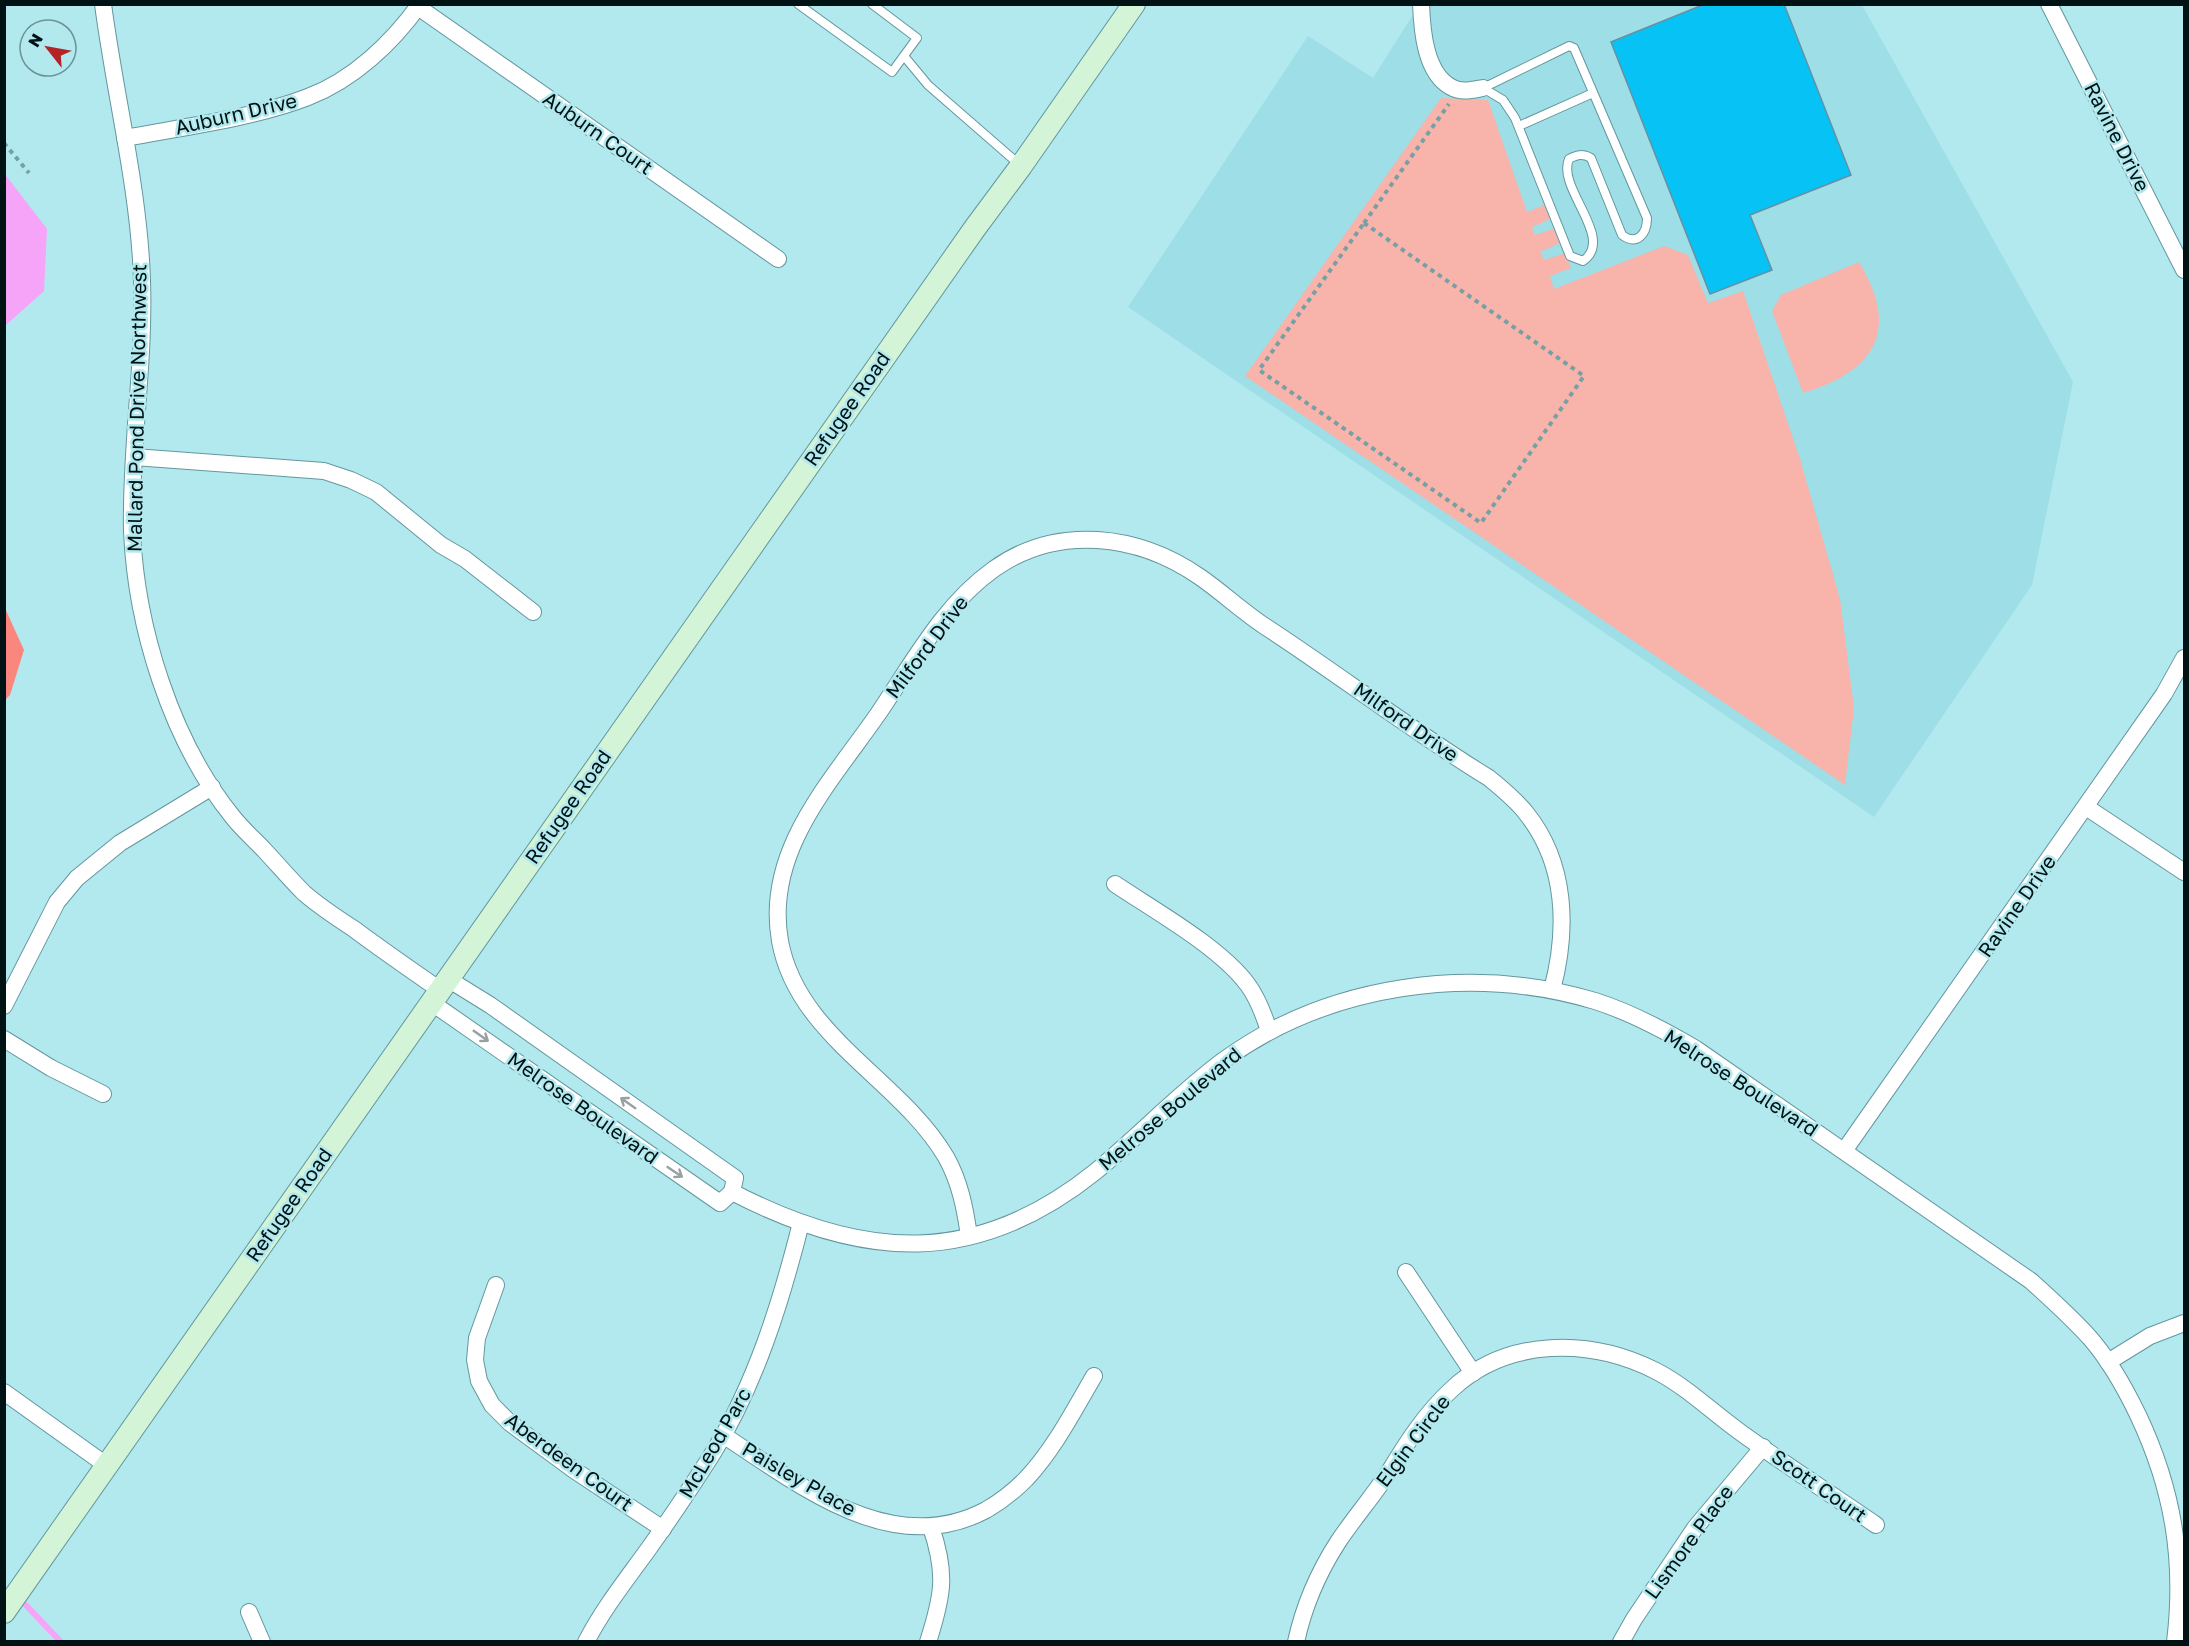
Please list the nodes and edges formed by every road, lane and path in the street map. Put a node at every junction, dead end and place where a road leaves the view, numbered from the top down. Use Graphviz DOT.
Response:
graph roads {
  1 [pos="103,4"];
  2 [pos="798,4"];
  3 [pos="872,4"];
  4 [pos="1134,4"];
  5 [pos="1421,4"];
  6 [pos="2049,4"];
  7 [pos="419,6"];
  8 [pos="904,56"];
  9 [pos="1483,88"];
  10 [pos="1593,93"];
  11 [pos="1453,98"];
  12 [pos="1518,126"];
  13 [pos="125,138"];
  14 [pos="4,143"];
  15 [pos="1021,166"];
  16 [pos="29,173"];
  17 [pos="1364,223"];
  18 [pos="778,259"];
  19 [pos="2184,270"];
  20 [pos="134,457"];
  21 [pos="533,612"];
  22 [pos="2184,658"];
  23 [pos="212,788"];
  24 [pos="2086,807"];
  25 [pos="2184,872"];
  26 [pos="1114,884"];
  27 [pos="1552,990"];
  28 [pos="440,991"];
  29 [pos="4,1006"];
  30 [pos="1269,1031"];
  31 [pos="4,1039"];
  32 [pos="103,1094"];
  33 [pos="1844,1151"];
  34 [pos="732,1192"];
  35 [pos="801,1223"];
  36 [pos="969,1236"];
  37 [pos="1406,1272"];
  38 [pos="496,1285"];
  39 [pos="2184,1323"];
  40 [pos="2108,1362"];
  41 [pos="1473,1373"];
  42 [pos="1094,1376"];
  43 [pos="4,1392"];
  44 [pos="723,1435"];
  45 [pos="1763,1447"];
  46 [pos="106,1465"];
  47 [pos="1876,1524"];
  48 [pos="931,1527"];
  49 [pos="663,1529"];
  50 [pos="4,1612"];
  51 [pos="249,1612"];
  52 [pos="262,1641"];
  53 [pos="586,1641"];
  54 [pos="928,1641"];
  55 [pos="1296,1641"];
  56 [pos="1621,1641"];
  57 [pos="2175,1641"];
  1 -- 13 [label="street, Mallard Pond Drive Northwest"];
  2 -- 8 [label="lane"];
  3 -- 8 [label="lane"];
  4 -- 15 [label="main road, Refugee Road"];
  5 -- 9 [label="street"];
  6 -- 19 [label="street, Ravine Drive"];
  7 -- 13 [label="street, Auburn Drive"];
  7 -- 18 [label="street, Auburn Court"];
  8 -- 15 [label="lane"];
  9 -- 10 [label="lane"];
  9 -- 12 [label="lane"];
  10 -- 12 [label="lane"];
  10 -- 12 [label="lane"];
  11 -- 17 [label="path"];
  13 -- 20 [label="street, Mallard Pond Drive Northwest"];
  14 -- 16 [label="path"];
  15 -- 28 [label="main road, Refugee Road"];
  17 -- 17 [label="path"];
  20 -- 21 [label="street"];
  20 -- 23 [label="street, Mallard Pond Drive Northwest"];
  22 -- 24 [label="street, Ravine Drive"];
  23 -- 28 [label="street, Mallard Pond Drive Northwest"];
  23 -- 29 [label="street"];
  24 -- 25 [label="street"];
  24 -- 33 [label="street, Ravine Drive"];
  26 -- 30 [label="street"];
  27 -- 30 [label="street, Melrose Boulevard"];
  27 -- 33 [label="street, Melrose Boulevard"];
  27 -- 36 [label="street, Milford Drive"];
  34 -- 28 [label="street, Melrose Boulevard, one-way"];
  28 -- 34 [label="street, Melrose Boulevard, one-way"];
  28 -- 46 [label="main road, Refugee Road"];
  30 -- 36 [label="street, Melrose Boulevard"];
  31 -- 32 [label="street"];
  33 -- 40 [label="street, Melrose Boulevard"];
  34 -- 35 [label="street, Melrose Boulevard"];
  35 -- 36 [label="street, Melrose Boulevard"];
  35 -- 44 [label="street, McLeod Parc"];
  37 -- 41 [label="street"];
  38 -- 49 [label="street, Aberdeen Court"];
  39 -- 40 [label="street"];
  40 -- 57 [label="street, Melrose Boulevard"];
  41 -- 45 [label="street, Elgin Circle"];
  41 -- 55 [label="street, Elgin Circle"];
  42 -- 48 [label="street, Paisley Place"];
  43 -- 46 [label="street"];
  44 -- 48 [label="street, Paisley Place"];
  44 -- 49 [label="street, McLeod Parc"];
  45 -- 47 [label="street, Scott Court"];
  45 -- 56 [label="street, Lismore Place"];
  46 -- 50 [label="main road, Refugee Road"];
  48 -- 54 [label="street"];
  49 -- 53 [label="street, McLeod Parc"];
  51 -- 52 [label="street"];
}
